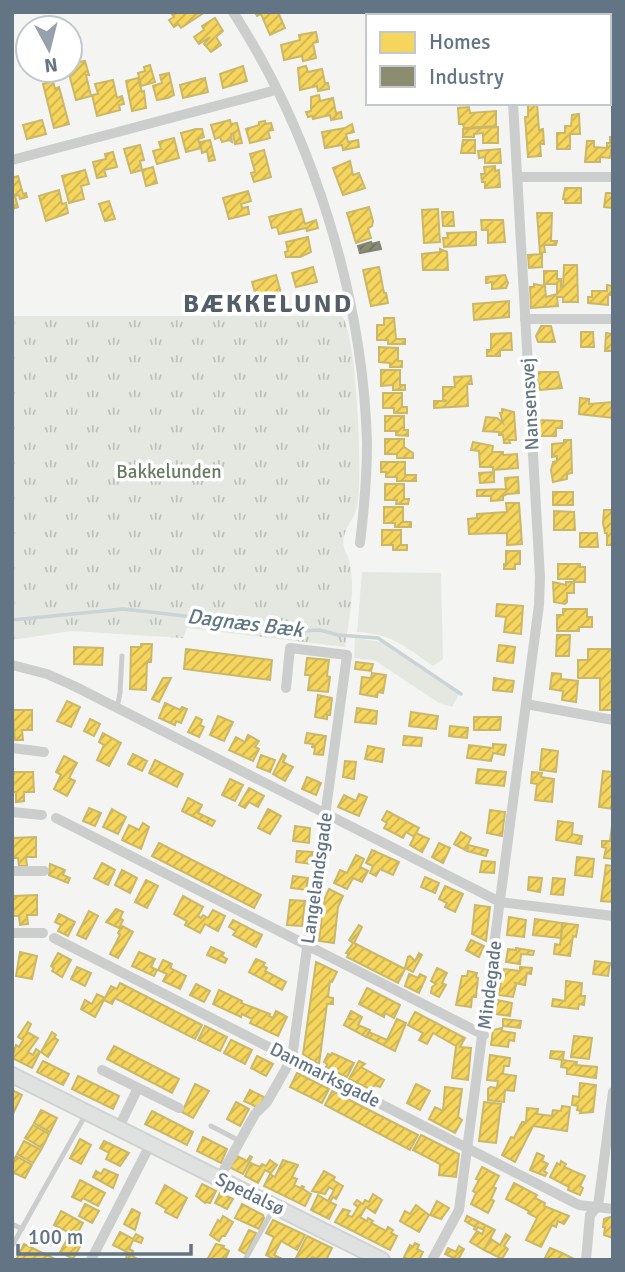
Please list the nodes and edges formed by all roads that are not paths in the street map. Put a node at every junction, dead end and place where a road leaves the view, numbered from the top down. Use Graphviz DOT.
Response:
graph roads {
  1 [pos="233,12"];
  2 [pos="276,90"];
  3 [pos="513,105"];
  4 [pos="12,160"];
  5 [pos="518,177"];
  6 [pos="613,177"];
  7 [pos="525,319"];
  8 [pos="613,319"];
  9 [pos="360,543"];
  10 [pos="122,656"];
  11 [pos="12,665"];
  12 [pos="286,688"];
  13 [pos="526,704"];
  14 [pos="117,708"];
  15 [pos="613,720"];
  16 [pos="12,748"];
  17 [pos="44,752"];
  18 [pos="12,812"];
  19 [pos="325,814"];
  20 [pos="42,815"];
  21 [pos="56,818"];
  22 [pos="12,871"];
  23 [pos="44,871"];
  24 [pos="500,902"];
  25 [pos="613,916"];
  26 [pos="12,933"];
  27 [pos="43,933"];
  28 [pos="54,938"];
  29 [pos="307,946"];
  30 [pos="484,1035"];
  31 [pos="292,1058"];
  32 [pos="102,1070"];
  33 [pos="12,1075"];
  34 [pos="138,1088"];
  35 [pos="613,1092"];
  36 [pos="612,1105"];
  37 [pos="178,1108"];
  38 [pos="86,1113"];
  39 [pos="211,1126"];
  40 [pos="118,1129"];
  41 [pos="240,1141"];
  42 [pos="150,1145"];
  43 [pos="469,1149"];
  44 [pos="219,1178"];
  45 [pos="275,1206"];
  46 [pos="598,1206"];
  47 [pos="613,1209"];
  48 [pos="12,1224"];
  49 [pos="22,1229"];
  50 [pos="12,1246"];
  51 [pos="91,1260"];
  52 [pos="244,1260"];
  53 [pos="383,1260"];
  54 [pos="432,1260"];
  55 [pos="586,1260"];
  1 -- 2 [label="street"];
  2 -- 4 [label="street"];
  2 -- 9 [label="street"];
  3 -- 5 [label="street, Nansensvej"];
  5 -- 6 [label="street"];
  5 -- 7 [label="street, Nansensvej"];
  7 -- 8 [label="street"];
  7 -- 13 [label="street, Nansensvej"];
  10 -- 14 [label="lane"];
  11 -- 14 [label="street"];
  12 -- 19 [label="street, Langelandsgade"];
  13 -- 15 [label="street"];
  13 -- 24 [label="street, Mindegade"];
  14 -- 19 [label="street"];
  16 -- 17 [label="street"];
  18 -- 20 [label="street"];
  19 -- 24 [label="street"];
  19 -- 29 [label="street, Langelandsgade"];
  21 -- 29 [label="street"];
  22 -- 23 [label="street"];
  24 -- 25 [label="street"];
  24 -- 30 [label="street, Mindegade"];
  26 -- 27 [label="street"];
  28 -- 31 [label="street, Danmarksgade"];
  29 -- 30 [label="street"];
  29 -- 31 [label="street, Langelandsgade"];
  30 -- 43 [label="street, Mindegade"];
  31 -- 41 [label="street, Langelandsgade"];
  31 -- 43 [label="street, Danmarksgade"];
  32 -- 34 [label="street"];
  33 -- 38 [label="street, Spedalsø"];
  34 -- 37 [label="street"];
  34 -- 40 [label="street"];
  35 -- 36 [label="street"];
  36 -- 46 [label="street"];
  38 -- 40 [label="street, Spedalsø"];
  38 -- 49 [label="lane"];
  39 -- 41 [label="lane"];
  40 -- 42 [label="street, Spedalsø"];
  41 -- 44 [label="street, Langelandsgade"];
  42 -- 44 [label="street, Spedalsø"];
  42 -- 51 [label="street"];
  43 -- 46 [label="street, Danmarksgade"];
  43 -- 54 [label="street, Mindegade"];
  44 -- 45 [label="street, Spedalsø"];
  45 -- 52 [label="lane"];
  45 -- 53 [label="street, Spedalsø"];
  46 -- 47 [label="street, Danmarksgade"];
  46 -- 55 [label="street"];
  48 -- 49 [label="lane"];
  49 -- 50 [label="lane"];
}
